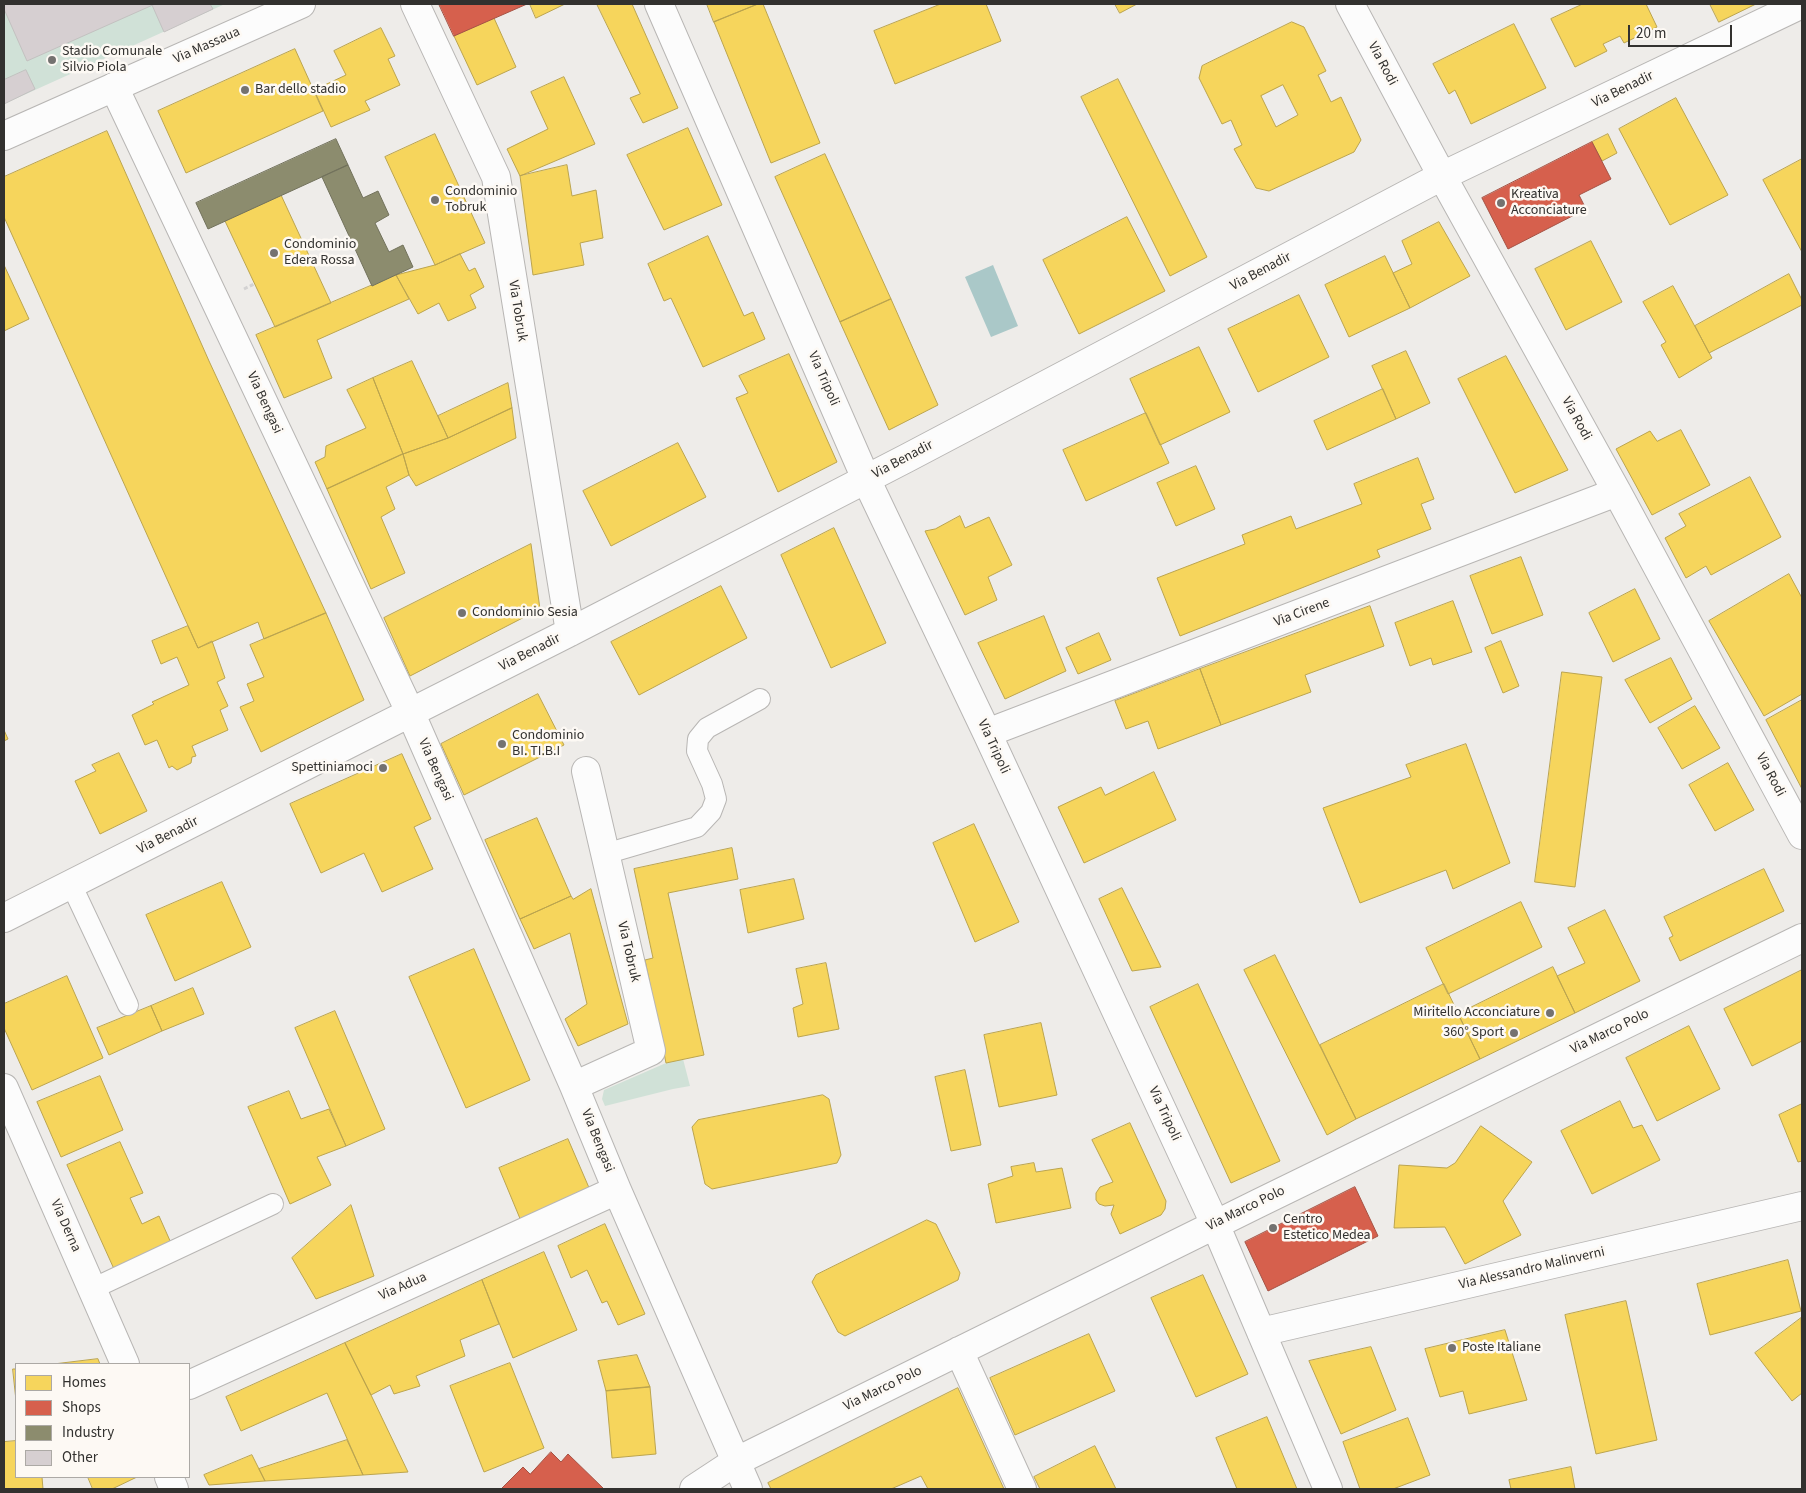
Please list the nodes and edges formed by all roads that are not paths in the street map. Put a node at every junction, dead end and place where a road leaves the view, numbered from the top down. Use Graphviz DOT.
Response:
graph roads {
  1 [pos="301,4"];
  2 [pos="416,4"];
  3 [pos="659,4"];
  4 [pos="1350,4"];
  5 [pos="1802,4"];
  6 [pos="114,87"];
  7 [pos="4,136"];
  8 [pos="1442,176"];
  9 [pos="866,479"];
  10 [pos="1617,492"];
  11 [pos="570,632"];
  12 [pos="760,699"];
  13 [pos="411,714"];
  14 [pos="987,733"];
  15 [pos="586,771"];
  16 [pos="1802,835"];
  17 [pos="605,854"];
  18 [pos="71,884"];
  19 [pos="4,918"];
  20 [pos="1802,938"];
  21 [pos="128,1005"];
  22 [pos="574,1086"];
  23 [pos="4,1088"];
  24 [pos="617,1190"];
  25 [pos="272,1204"];
  26 [pos="1802,1206"];
  27 [pos="1215,1224"];
  28 [pos="92,1289"];
  29 [pos="1261,1332"];
  30 [pos="959,1351"];
  31 [pos="125,1363"];
  32 [pos="190,1385"];
  33 [pos="735,1462"];
  34 [pos="694,1489"];
  35 [pos="748,1489"];
  36 [pos="1022,1489"];
  37 [pos="1328,1489"];
  1 -- 6 [label="street, Via Massaua"];
  2 -- 11 [label="street, Via Tobruk"];
  3 -- 9 [label="street, Via Tripoli"];
  4 -- 8 [label="street, Via Rodi"];
  5 -- 8 [label="street, Via Benadir"];
  6 -- 7 [label="street, Via Massaua"];
  6 -- 13 [label="street, Via Bengasi"];
  8 -- 9 [label="street, Via Benadir"];
  8 -- 10 [label="street, Via Rodi"];
  9 -- 11 [label="street, Via Benadir"];
  9 -- 14 [label="street, Via Tripoli"];
  10 -- 14 [label="street, Via Cirene"];
  10 -- 16 [label="street, Via Rodi"];
  11 -- 13 [label="street, Via Benadir"];
  12 -- 17 [label="lane"];
  13 -- 18 [label="street, Via Benadir"];
  13 -- 22 [label="street, Via Bengasi"];
  14 -- 27 [label="street, Via Tripoli"];
  15 -- 17 [label="street, Via Tobruk"];
  17 -- 22 [label="street, Via Tobruk"];
  18 -- 19 [label="street, Via Benadir"];
  18 -- 21 [label="lane"];
  20 -- 27 [label="street, Via Marco Polo"];
  22 -- 24 [label="street, Via Bengasi"];
  23 -- 28 [label="street, Via Derna"];
  24 -- 32 [label="street, Via Adua"];
  24 -- 33 [label="street, Via Bengasi"];
  25 -- 28 [label="lane"];
  26 -- 29 [label="street, Via Alessandro Malinverni"];
  27 -- 29 [label="street, Via Tripoli"];
  27 -- 30 [label="street, Via Marco Polo"];
  28 -- 31 [label="street, Via Derna"];
  29 -- 37 [label="street, Via Tripoli"];
  30 -- 33 [label="street, Via Marco Polo"];
  30 -- 36 [label="street"];
  33 -- 34 [label="street, Via Marco Polo"];
  33 -- 35 [label="street"];
}
